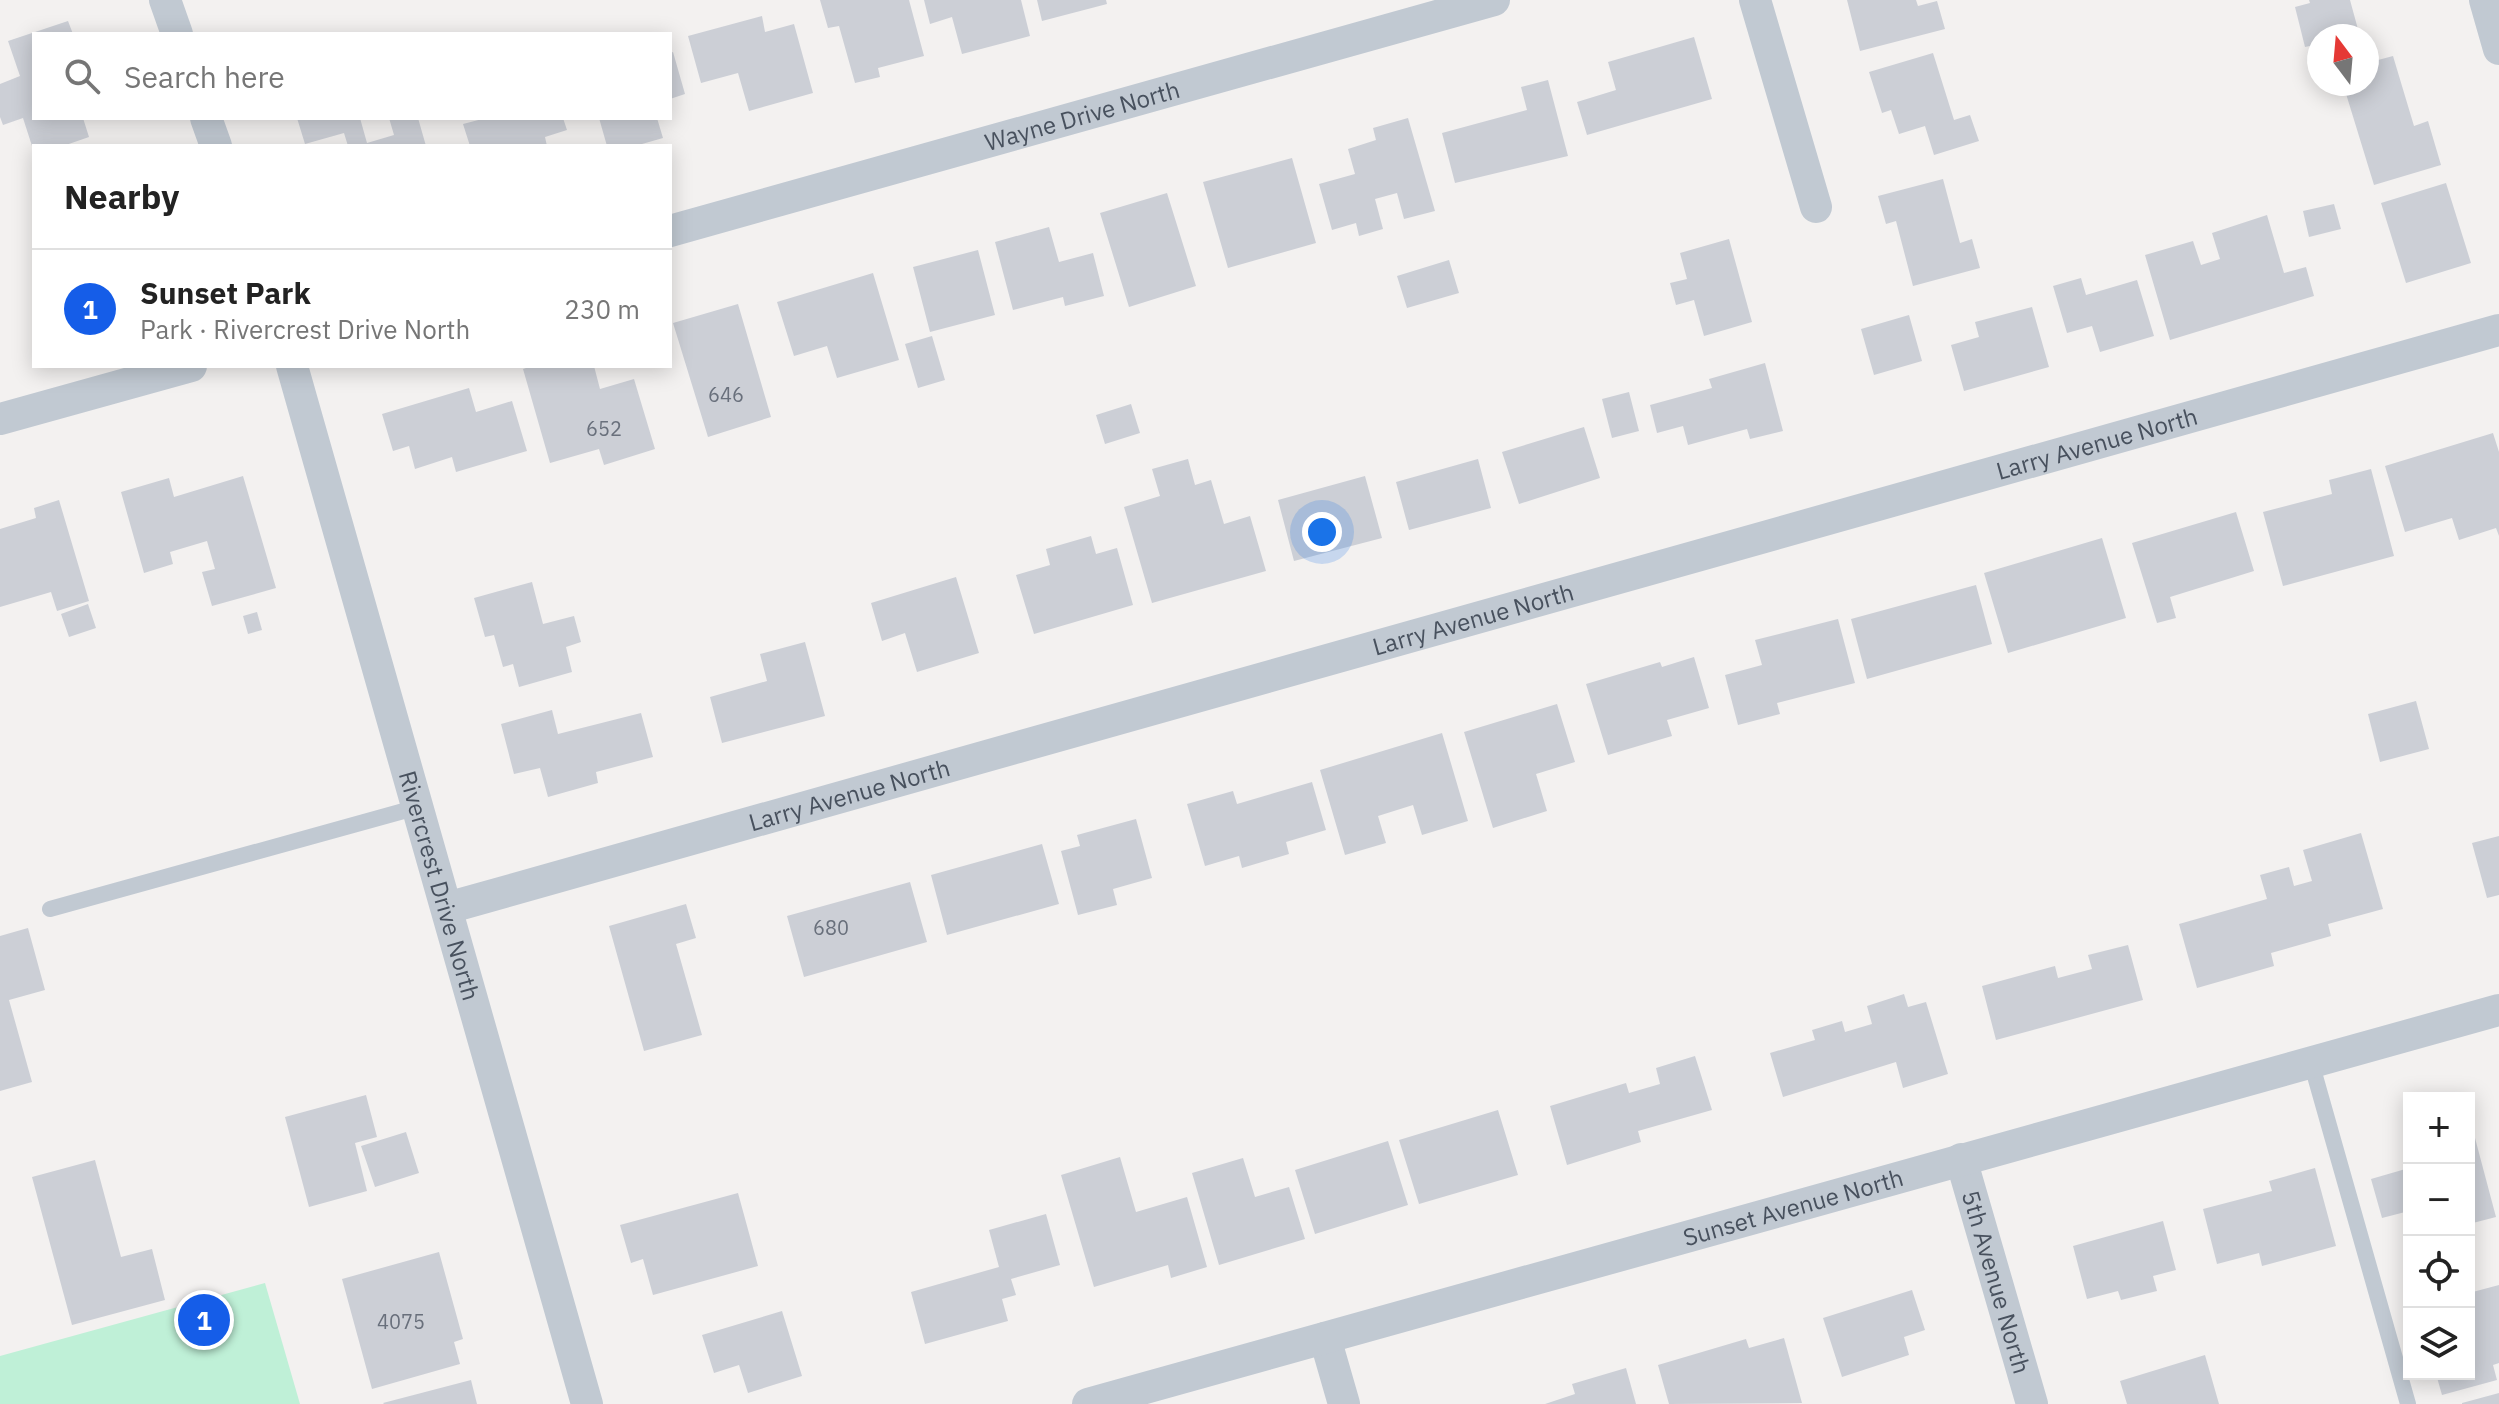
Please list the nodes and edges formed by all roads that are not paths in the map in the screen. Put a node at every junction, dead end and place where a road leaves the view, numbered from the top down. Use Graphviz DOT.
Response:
graph roads {
  1 [pos="165,0"];
  2 [pos="1494,0"];
  3 [pos="1755,0"];
  4 [pos="2485,0"];
  5 [pos="176,32"];
  6 [pos="2499,49"];
  7 [pos="207,120"];
  8 [pos="215,144"];
  9 [pos="1816,207"];
  10 [pos="672,230"];
  11 [pos="2499,330"];
  12 [pos="184,368"];
  13 [pos="293,368"];
  14 [pos="0,419"];
  15 [pos="418,807"];
  16 [pos="447,908"];
  17 [pos="50,909"];
  18 [pos="2499,1010"];
  19 [pos="2311,1062"];
  20 [pos="1961,1159"];
  21 [pos="1325,1338"];
  22 [pos="587,1404"];
  23 [pos="1088,1404"];
  24 [pos="1344,1404"];
  25 [pos="2032,1404"];
  26 [pos="2408,1404"];
  1 -- 5 [label="street"];
  2 -- 10 [label="street, Wayne Drive North"];
  3 -- 9 [label="street"];
  4 -- 6 [label="street"];
  7 -- 8 [label="street"];
  11 -- 16 [label="street, Larry Avenue North"];
  12 -- 14 [label="street"];
  13 -- 15 [label="street, Rivercrest Drive North"];
  15 -- 16 [label="street, Rivercrest Drive North"];
  15 -- 17 [label="lane"];
  16 -- 22 [label="street, Rivercrest Drive North"];
  18 -- 19 [label="street, Sunset Avenue North"];
  19 -- 20 [label="street, Sunset Avenue North"];
  19 -- 26 [label="lane"];
  20 -- 21 [label="street, Sunset Avenue North"];
  20 -- 25 [label="street, 5th Avenue North"];
  21 -- 23 [label="street, Sunset Avenue North"];
  21 -- 24 [label="street"];
}
